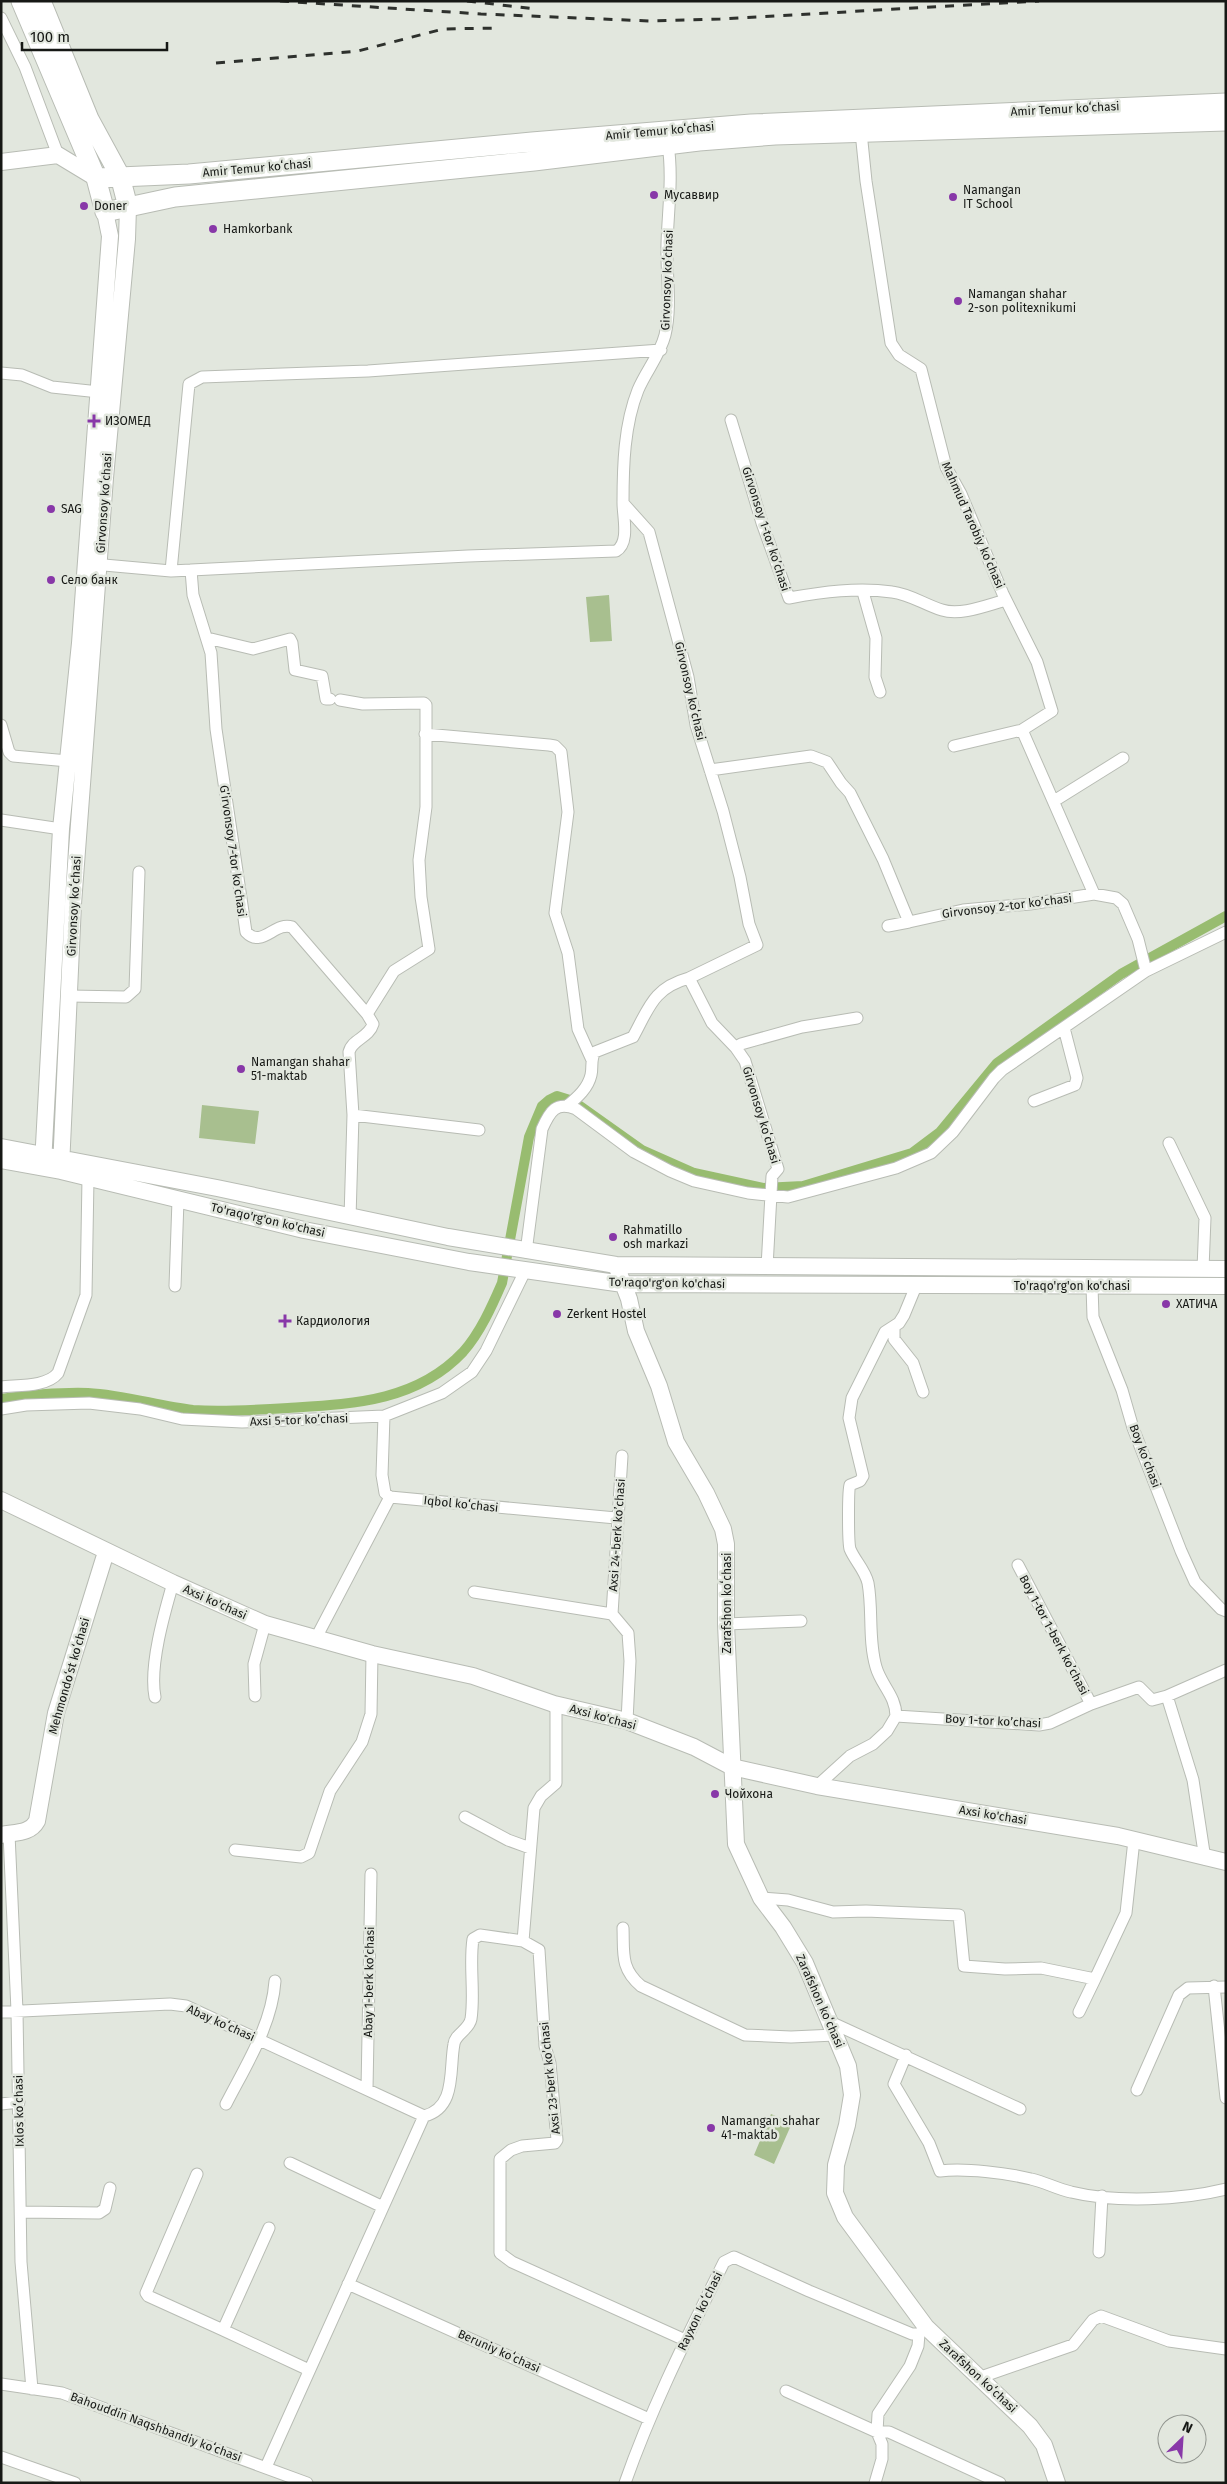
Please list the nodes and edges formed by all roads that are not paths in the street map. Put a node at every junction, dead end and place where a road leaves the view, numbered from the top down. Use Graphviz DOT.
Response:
graph roads {
  1 [pos="21,1"];
  2 [pos="41,1"];
  3 [pos="1,18"];
  4 [pos="1226,102"];
  5 [pos="1105,116"];
  6 [pos="1226,120"];
  7 [pos="861,132"];
  8 [pos="532,142"];
  9 [pos="668,144"];
  10 [pos="58,155"];
  11 [pos="534,161"];
  12 [pos="1,162"];
  13 [pos="120,176"];
  14 [pos="96,178"];
  15 [pos="128,207"];
  16 [pos="105,212"];
  17 [pos="661,350"];
  18 [pos="1,373"];
  19 [pos="99,392"];
  20 [pos="731,420"];
  21 [pos="623,503"];
  22 [pos="92,564"];
  23 [pos="192,570"];
  24 [pos="171,571"];
  25 [pos="864,592"];
  26 [pos="1006,600"];
  27 [pos="207,638"];
  28 [pos="880,692"];
  29 [pos="1,726"];
  30 [pos="1022,730"];
  31 [pos="425,734"];
  32 [pos="954,746"];
  33 [pos="1123,758"];
  34 [pos="68,761"];
  35 [pos="710,770"];
  36 [pos="1054,802"];
  37 [pos="1,820"];
  38 [pos="62,830"];
  39 [pos="139,872"];
  40 [pos="1094,894"];
  41 [pos="909,922"];
  42 [pos="888,926"];
  43 [pos="1226,932"];
  44 [pos="1146,969"];
  45 [pos="689,978"];
  46 [pos="69,996"];
  47 [pos="367,1014"];
  48 [pos="857,1018"];
  49 [pos="1064,1028"];
  50 [pos="736,1048"];
  51 [pos="592,1060"];
  52 [pos="1034,1101"];
  53 [pos="567,1106"];
  54 [pos="353,1116"];
  55 [pos="478,1130"];
  56 [pos="1169,1142"];
  57 [pos="1,1147"];
  58 [pos="1,1160"];
  59 [pos="43,1161"];
  60 [pos="61,1164"];
  61 [pos="88,1178"];
  62 [pos="771,1191"];
  63 [pos="178,1200"];
  64 [pos="350,1218"];
  65 [pos="526,1252"];
  66 [pos="616,1265"];
  67 [pos="767,1267"];
  68 [pos="1203,1269"];
  69 [pos="1226,1269"];
  70 [pos="525,1271"];
  71 [pos="623,1284"];
  72 [pos="176,1286"];
  73 [pos="916,1286"];
  74 [pos="1092,1286"];
  75 [pos="1226,1286"];
  76 [pos="894,1326"];
  77 [pos="1,1387"];
  78 [pos="922,1392"];
  79 [pos="1,1409"];
  80 [pos="384,1416"];
  81 [pos="622,1456"];
  82 [pos="390,1496"];
  83 [pos="1,1500"];
  84 [pos="616,1518"];
  85 [pos="106,1552"];
  86 [pos="1018,1565"];
  87 [pos="173,1583"];
  88 [pos="474,1592"];
  89 [pos="1226,1611"];
  90 [pos="612,1614"];
  91 [pos="800,1621"];
  92 [pos="265,1624"];
  93 [pos="726,1624"];
  94 [pos="316,1638"];
  95 [pos="372,1654"];
  96 [pos="1226,1670"];
  97 [pos="255,1696"];
  98 [pos="1167,1696"];
  99 [pos="156,1697"];
  100 [pos="554,1704"];
  101 [pos="1091,1704"];
  102 [pos="896,1716"];
  103 [pos="627,1722"];
  104 [pos="732,1767"];
  105 [pos="817,1786"];
  106 [pos="465,1817"];
  107 [pos="5,1834"];
  108 [pos="1134,1840"];
  109 [pos="530,1848"];
  110 [pos="235,1850"];
  111 [pos="1205,1859"];
  112 [pos="1226,1862"];
  113 [pos="371,1874"];
  114 [pos="761,1898"];
  115 [pos="623,1928"];
  116 [pos="523,1941"];
  117 [pos="1095,1980"];
  118 [pos="275,1981"];
  119 [pos="1214,1986"];
  120 [pos="1226,1987"];
  121 [pos="17,2011"];
  122 [pos="1,2012"];
  123 [pos="1079,2012"];
  124 [pos="832,2028"];
  125 [pos="259,2040"];
  126 [pos="906,2055"];
  127 [pos="367,2089"];
  128 [pos="1137,2090"];
  129 [pos="1226,2098"];
  130 [pos="19,2102"];
  131 [pos="1,2104"];
  132 [pos="226,2104"];
  133 [pos="1020,2109"];
  134 [pos="424,2116"];
  135 [pos="290,2163"];
  136 [pos="196,2174"];
  137 [pos="110,2188"];
  138 [pos="1226,2189"];
  139 [pos="1102,2196"];
  140 [pos="383,2207"];
  141 [pos="22,2212"];
  142 [pos="269,2228"];
  143 [pos="1099,2252"];
  144 [pos="348,2284"];
  145 [pos="223,2330"];
  146 [pos="922,2331"];
  147 [pos="685,2340"];
  148 [pos="1226,2349"];
  149 [pos="309,2370"];
  150 [pos="981,2377"];
  151 [pos="1,2384"];
  152 [pos="32,2389"];
  153 [pos="786,2391"];
  154 [pos="649,2419"];
  155 [pos="878,2432"];
  156 [pos="1,2458"];
  157 [pos="266,2467"];
  158 [pos="626,2482"];
  159 [pos="75,2483"];
  160 [pos="307,2483"];
  161 [pos="875,2483"];
  162 [pos="1000,2483"];
  163 [pos="1057,2483"];
  1 -- 14 [label="main road, Girvonsoy koʻchasi"];
  2 -- 13 [label="main road, Girvonsoy koʻchasi"];
  3 -- 10 [label="street"];
  4 -- 5 [label="main road, Amir Temur koʻchasi"];
  5 -- 6 [label="main road, Amir Temur koʻchasi"];
  5 -- 7 [label="main road, Amir Temur koʻchasi"];
  5 -- 8 [label="main road, Amir Temur koʻchasi"];
  7 -- 9 [label="main road, Amir Temur koʻchasi"];
  7 -- 26 [label="street, Mahmud Tarobiy koʻchasi"];
  8 -- 11 [label="main road"];
  8 -- 13 [label="main road, Amir Temur koʻchasi"];
  9 -- 11 [label="main road, Amir Temur koʻchasi"];
  9 -- 17 [label="street, Girvonsoy koʻchasi"];
  10 -- 12 [label="main road"];
  10 -- 14 [label="main road"];
  11 -- 15 [label="main road, Amir Temur koʻchasi"];
  13 -- 14 [label="main road, Amir Temur koʻchasi"];
  13 -- 15 [label="main road, Girvonsoy koʻchasi"];
  14 -- 16 [label="main road, Girvonsoy koʻchasi"];
  15 -- 16 [label="main road, Amir Temur koʻchasi"];
  15 -- 22 [label="main road, Girvonsoy koʻchasi"];
  16 -- 19 [label="main road, Girvonsoy koʻchasi"];
  17 -- 21 [label="street, Girvonsoy koʻchasi"];
  17 -- 24 [label="street"];
  18 -- 19 [label="street"];
  19 -- 22 [label="main road, Girvonsoy koʻchasi"];
  20 -- 25 [label="street, Girvonsoy 1-tor koʼchasi"];
  21 -- 23 [label="street"];
  21 -- 35 [label="street, Girvonsoy koʻchasi"];
  22 -- 24 [label="street"];
  22 -- 34 [label="main road, Girvonsoy koʻchasi"];
  22 -- 46 [label="main road, Girvonsoy koʻchasi"];
  23 -- 24 [label="street"];
  23 -- 27 [label="street, Gʼirvonsoy 7-tor koʼchasi"];
  25 -- 26 [label="street, Girvonsoy 1-tor koʼchasi"];
  25 -- 28 [label="street"];
  26 -- 30 [label="street, Mahmud Tarobiy koʻchasi"];
  27 -- 31 [label="street"];
  27 -- 47 [label="street, Gʼirvonsoy 7-tor koʼchasi"];
  29 -- 34 [label="street"];
  30 -- 32 [label="street"];
  30 -- 36 [label="street"];
  31 -- 47 [label="street"];
  31 -- 51 [label="street"];
  33 -- 36 [label="street"];
  34 -- 38 [label="main road, Girvonsoy koʻchasi"];
  35 -- 41 [label="street"];
  35 -- 45 [label="street, Girvonsoy koʻchasi"];
  36 -- 40 [label="street"];
  37 -- 38 [label="street"];
  38 -- 59 [label="main road, Girvonsoy koʻchasi"];
  39 -- 46 [label="street"];
  40 -- 41 [label="street, Girvonsoy 2-tor koʼchasi"];
  40 -- 44 [label="street, Girvonsoy 2-tor koʼchasi"];
  41 -- 42 [label="street, Girvonsoy 2-tor koʼchasi"];
  43 -- 44 [label="street"];
  44 -- 49 [label="street"];
  45 -- 50 [label="street, Girvonsoy koʻchasi"];
  45 -- 51 [label="street"];
  46 -- 60 [label="main road, Girvonsoy koʻchasi"];
  47 -- 54 [label="street"];
  48 -- 50 [label="street"];
  49 -- 52 [label="street"];
  49 -- 62 [label="street"];
  50 -- 62 [label="street, Girvonsoy koʻchasi"];
  51 -- 53 [label="street"];
  53 -- 62 [label="street"];
  53 -- 65 [label="street"];
  54 -- 55 [label="street"];
  54 -- 64 [label="street"];
  56 -- 68 [label="street"];
  57 -- 59 [label="main road"];
  58 -- 59 [label="main road"];
  59 -- 60 [label="main road"];
  60 -- 61 [label="main road, To'raqo'rg'on ko'chasi"];
  60 -- 64 [label="main road, To'raqo'rg'on ko'chasi"];
  61 -- 63 [label="main road, To'raqo'rg'on ko'chasi"];
  61 -- 77 [label="street"];
  62 -- 67 [label="street, Girvonsoy koʻchasi"];
  63 -- 70 [label="main road, To'raqo'rg'on ko'chasi"];
  63 -- 72 [label="street"];
  64 -- 65 [label="main road, To'raqo'rg'on ko'chasi"];
  65 -- 66 [label="main road, To'raqo'rg'on ko'chasi"];
  66 -- 67 [label="main road, To'raqo'rg'on ko'chasi"];
  66 -- 71 [label="main road, Zarafshon koʻchasi"];
  67 -- 68 [label="main road, To'raqo'rg'on ko'chasi"];
  68 -- 69 [label="main road, To'raqo'rg'on ko'chasi"];
  70 -- 71 [label="main road, To'raqo'rg'on ko'chasi"];
  70 -- 80 [label="street, Аxsi 5-tor koʼchasi"];
  71 -- 73 [label="main road, To'raqo'rg'on ko'chasi"];
  71 -- 93 [label="main road, Zarafshon koʻchasi"];
  73 -- 74 [label="main road, To'raqo'rg'on ko'chasi"];
  73 -- 76 [label="street"];
  74 -- 75 [label="main road, To'raqo'rg'on ko'chasi"];
  74 -- 89 [label="street, Boy koʻchasi"];
  76 -- 78 [label="street"];
  76 -- 102 [label="street"];
  79 -- 80 [label="street, Аxsi 5-tor koʼchasi"];
  80 -- 82 [label="street"];
  81 -- 84 [label="street, Аxsi 24-berk koʼchasi"];
  82 -- 84 [label="street, Iqbol koʻchasi"];
  82 -- 94 [label="street"];
  83 -- 85 [label="main road, Axsi ko'chasi"];
  84 -- 90 [label="street, Аxsi 24-berk koʼchasi"];
  85 -- 87 [label="main road, Axsi ko'chasi"];
  85 -- 107 [label="main road, Mehmondoʻst koʻchasi"];
  86 -- 101 [label="street, Boy 1-tor 1-berk koʼchasi"];
  87 -- 92 [label="main road, Axsi ko'chasi"];
  87 -- 99 [label="street"];
  88 -- 90 [label="street"];
  90 -- 103 [label="street"];
  91 -- 93 [label="street"];
  92 -- 94 [label="main road, Axsi ko'chasi"];
  92 -- 97 [label="street"];
  93 -- 104 [label="main road, Zarafshon koʻchasi"];
  94 -- 95 [label="main road, Axsi ko'chasi"];
  95 -- 100 [label="main road, Axsi ko'chasi"];
  95 -- 110 [label="street"];
  96 -- 98 [label="street"];
  98 -- 101 [label="street, Boy 1-tor koʼchasi"];
  98 -- 111 [label="street"];
  100 -- 103 [label="main road, Axsi ko'chasi"];
  100 -- 109 [label="street"];
  101 -- 102 [label="street, Boy 1-tor koʼchasi"];
  102 -- 105 [label="street"];
  103 -- 104 [label="main road, Axsi ko'chasi"];
  104 -- 105 [label="main road, Axsi ko'chasi"];
  104 -- 114 [label="main road, Zarafshon koʻchasi"];
  105 -- 108 [label="main road, Axsi ko'chasi"];
  106 -- 109 [label="street"];
  107 -- 121 [label="street, Ixlos koʻchasi"];
  108 -- 111 [label="main road, Axsi ko'chasi"];
  108 -- 117 [label="street"];
  109 -- 116 [label="street"];
  111 -- 112 [label="main road, Axsi ko'chasi"];
  113 -- 127 [label="street, Аbay 1-berk koʼchasi"];
  114 -- 117 [label="street"];
  114 -- 124 [label="main road, Zarafshon koʻchasi"];
  115 -- 124 [label="street"];
  116 -- 134 [label="street"];
  116 -- 147 [label="street, Аxsi 23-berk koʼchasi"];
  117 -- 123 [label="street"];
  118 -- 125 [label="street"];
  119 -- 120 [label="street"];
  119 -- 128 [label="street"];
  119 -- 129 [label="street"];
  121 -- 122 [label="street, Abay koʻchasi"];
  121 -- 125 [label="street, Abay koʻchasi"];
  121 -- 130 [label="street, Ixlos koʻchasi"];
  124 -- 126 [label="street"];
  124 -- 146 [label="main road, Zarafshon koʻchasi"];
  125 -- 127 [label="street, Abay koʻchasi"];
  125 -- 132 [label="street"];
  126 -- 133 [label="street"];
  126 -- 139 [label="street"];
  127 -- 134 [label="street, Abay koʻchasi"];
  130 -- 131 [label="street"];
  130 -- 141 [label="street, Ixlos koʻchasi"];
  134 -- 140 [label="street"];
  135 -- 140 [label="street"];
  136 -- 145 [label="street"];
  137 -- 141 [label="street"];
  138 -- 139 [label="street"];
  139 -- 143 [label="street"];
  140 -- 144 [label="street"];
  141 -- 152 [label="street, Ixlos koʻchasi"];
  142 -- 145 [label="street"];
  144 -- 149 [label="street"];
  144 -- 154 [label="street, Beruniy koʻchasi"];
  145 -- 149 [label="street"];
  146 -- 147 [label="street, Rayxon koʻchasi"];
  146 -- 150 [label="main road, Zarafshon koʻchasi"];
  146 -- 155 [label="street"];
  147 -- 154 [label="street, Rayxon koʻchasi"];
  148 -- 150 [label="street"];
  149 -- 157 [label="street"];
  150 -- 163 [label="main road, Zarafshon koʻchasi"];
  151 -- 152 [label="street, Bahouddin Naqshbandiy koʻchasi"];
  152 -- 157 [label="street, Bahouddin Naqshbandiy koʻchasi"];
  153 -- 155 [label="street"];
  154 -- 158 [label="street, Rayxon koʻchasi"];
  155 -- 161 [label="street"];
  155 -- 162 [label="street"];
  156 -- 159 [label="street"];
  157 -- 160 [label="street, Bahouddin Naqshbandiy koʻchasi"];
}
